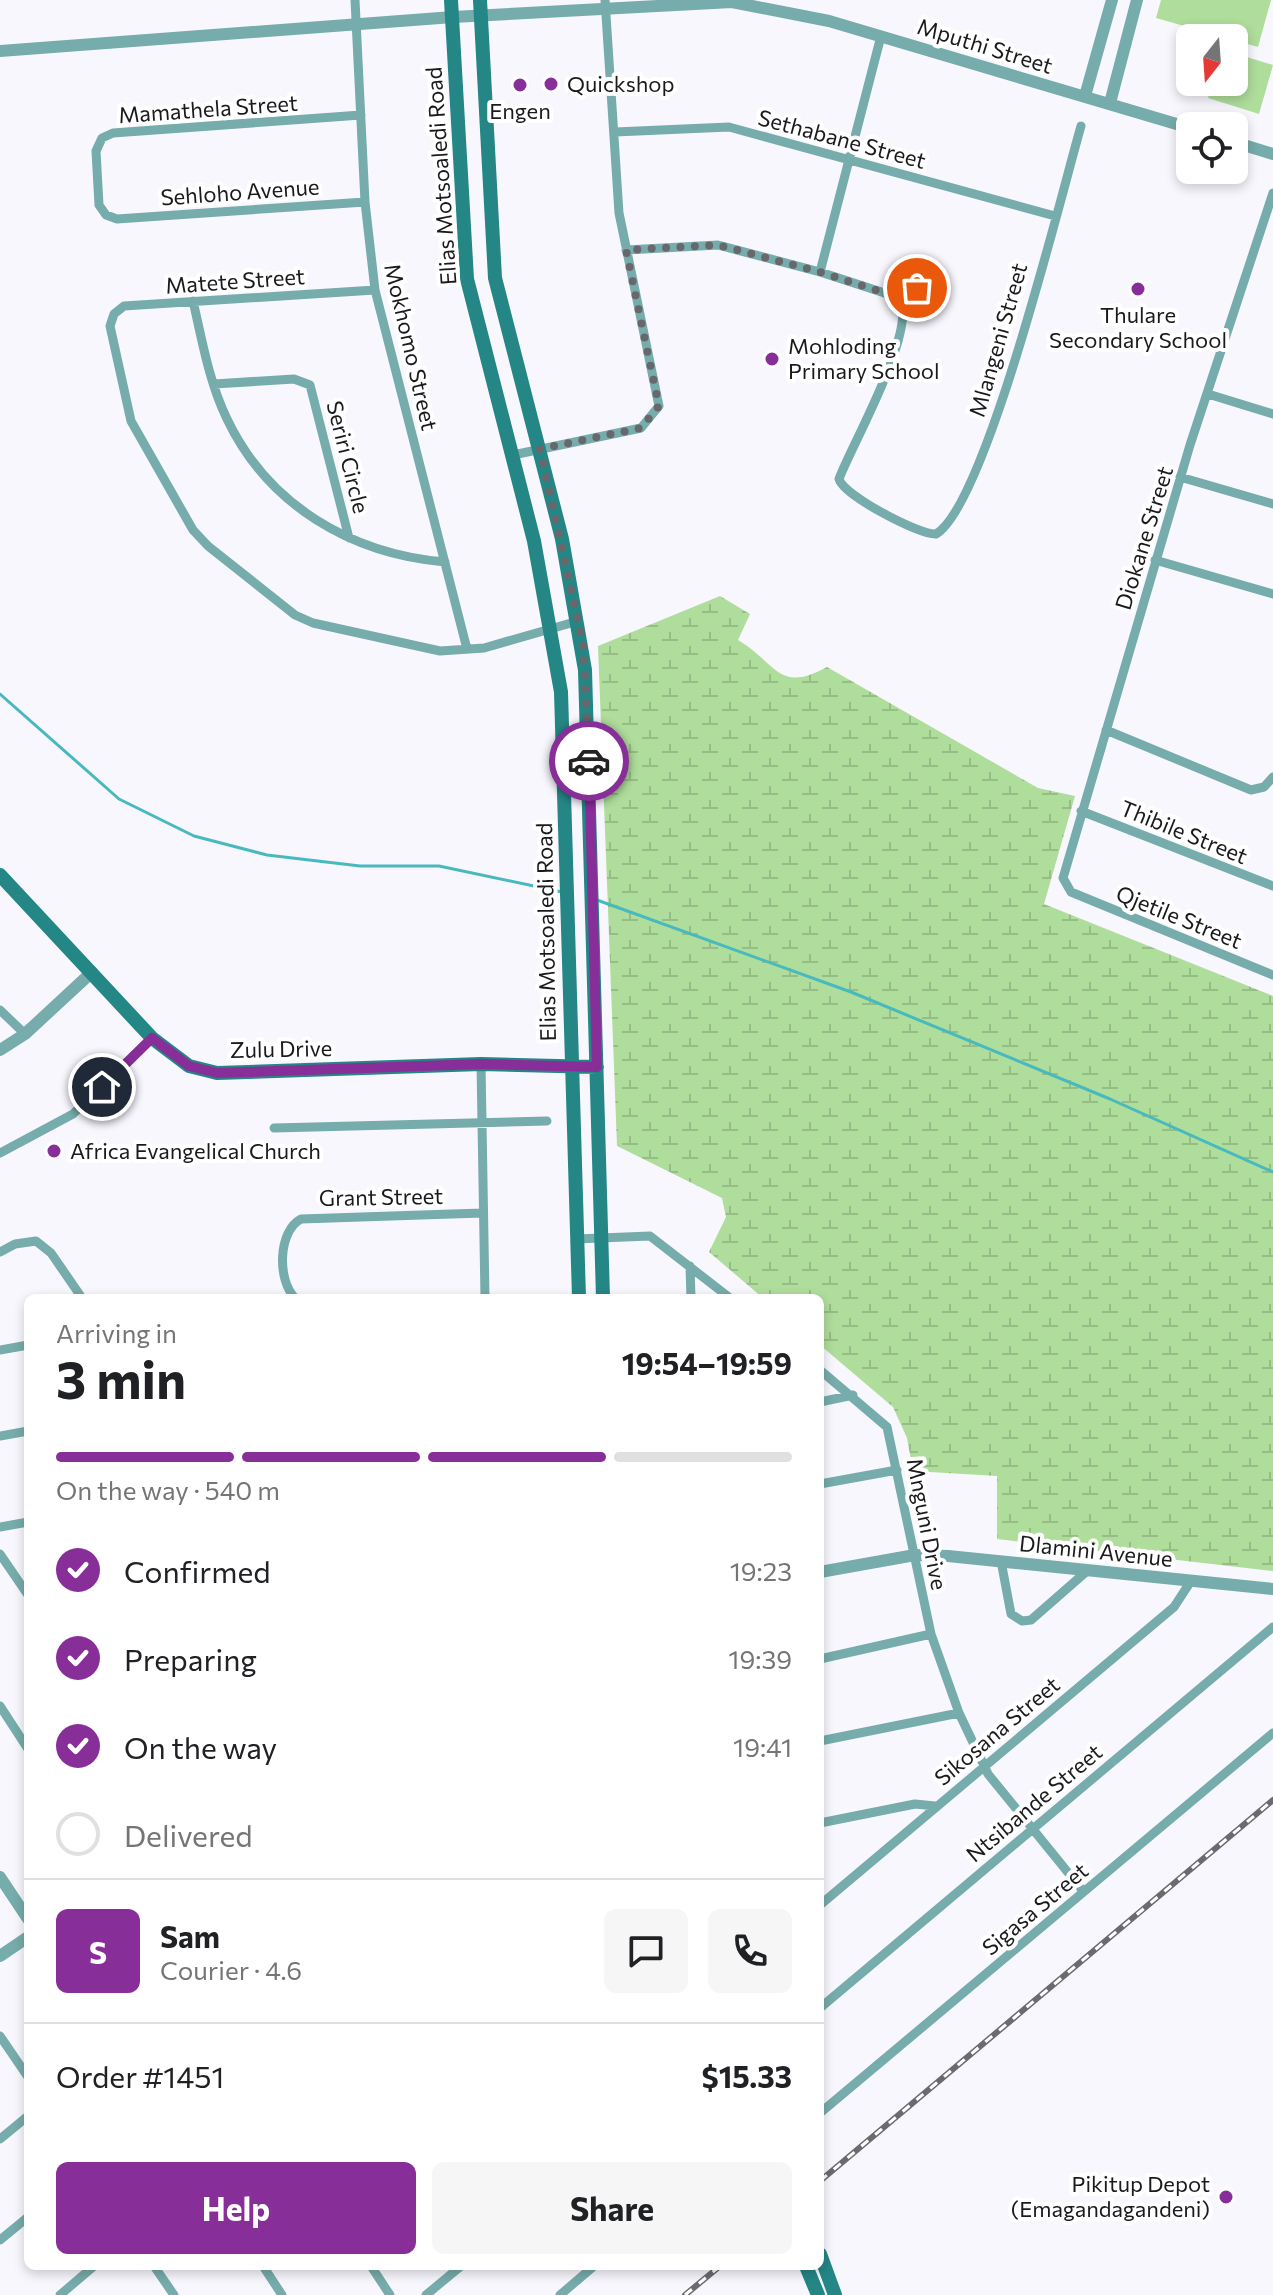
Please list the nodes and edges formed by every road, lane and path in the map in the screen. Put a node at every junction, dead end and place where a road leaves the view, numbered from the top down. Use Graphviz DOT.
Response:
graph roads {
  1 [pos="355,0"];
  2 [pos="451,0"];
  3 [pos="480,0"];
  4 [pos="1112,0"];
  5 [pos="1137,0"];
  6 [pos="605,4"];
  7 [pos="480,16"];
  8 [pos="453,17"];
  9 [pos="357,25"];
  10 [pos="881,36"];
  11 [pos="0,51"];
  12 [pos="1085,96"];
  13 [pos="1110,103"];
  14 [pos="361,115"];
  15 [pos="1176,124"];
  16 [pos="1081,126"];
  17 [pos="615,132"];
  18 [pos="1248,146"];
  19 [pos="1273,154"];
  20 [pos="851,159"];
  21 [pos="1273,193"];
  22 [pos="365,202"];
  23 [pos="1055,216"];
  24 [pos="117,219"];
  25 [pos="626,250"];
  26 [pos="820,272"];
  27 [pos="917,288"];
  28 [pos="375,290"];
  29 [pos="900,298"];
  30 [pos="193,301"];
  31 [pos="214,384"];
  32 [pos="1208,394"];
  33 [pos="1273,414"];
  34 [pos="540,449"];
  35 [pos="513,455"];
  36 [pos="1180,477"];
  37 [pos="1273,504"];
  38 [pos="349,538"];
  39 [pos="1155,560"];
  40 [pos="445,562"];
  41 [pos="1273,594"];
  42 [pos="579,621"];
  43 [pos="551,629"];
  44 [pos="467,649"];
  45 [pos="1106,730"];
  46 [pos="1273,777"];
  47 [pos="1081,811"];
  48 [pos="0,875"];
  49 [pos="1273,886"];
  50 [pos="1071,892"];
  51 [pos="92,972"];
  52 [pos="1273,975"];
  53 [pos="0,1010"];
  54 [pos="25,1034"];
  55 [pos="152,1038"];
  56 [pos="0,1050"];
  57 [pos="481,1064"];
  58 [pos="570,1066"];
  59 [pos="597,1067"];
  60 [pos="547,1121"];
  61 [pos="481,1124"];
  62 [pos="274,1128"];
  63 [pos="0,1153"];
  64 [pos="482,1213"];
  65 [pos="602,1237"];
  66 [pos="576,1239"];
  67 [pos="0,1252"];
  68 [pos="690,1266"];
  69 [pos="79,1294"];
  70 [pos="293,1294"];
  71 [pos="485,1294"];
  72 [pos="579,1294"];
  73 [pos="603,1294"];
  74 [pos="691,1294"];
  75 [pos="725,1294"];
  76 [pos="24,1346"];
  77 [pos="0,1350"];
  78 [pos="824,1373"];
  79 [pos="853,1395"];
  80 [pos="824,1401"];
  81 [pos="24,1432"];
  82 [pos="0,1436"];
  83 [pos="897,1470"];
  84 [pos="824,1483"];
  85 [pos="24,1523"];
  86 [pos="0,1527"];
  87 [pos="0,1554"];
  88 [pos="915,1555"];
  89 [pos="1001,1561"];
  90 [pos="824,1571"];
  91 [pos="1087,1571"];
  92 [pos="1191,1581"];
  93 [pos="24,1589"];
  94 [pos="1273,1589"];
  95 [pos="1273,1627"];
  96 [pos="931,1634"];
  97 [pos="824,1658"];
  98 [pos="0,1706"];
  99 [pos="959,1713"];
  100 [pos="1273,1733"];
  101 [pos="824,1740"];
  102 [pos="24,1743"];
  103 [pos="983,1767"];
  104 [pos="935,1806"];
  105 [pos="824,1822"];
  106 [pos="1031,1828"];
  107 [pos="0,1877"];
  108 [pos="1083,1891"];
  109 [pos="824,1902"];
  110 [pos="24,1913"];
  111 [pos="24,1940"];
  112 [pos="0,1956"];
  113 [pos="824,2005"];
  114 [pos="0,2037"];
  115 [pos="24,2071"];
  116 [pos="824,2110"];
  117 [pos="24,2119"];
  118 [pos="0,2139"];
  119 [pos="24,2220"];
  120 [pos="0,2240"];
  121 [pos="824,2265"];
  122 [pos="89,2270"];
  123 [pos="157,2270"];
  124 [pos="266,2270"];
  125 [pos="374,2270"];
  126 [pos="456,2270"];
  127 [pos="589,2270"];
  128 [pos="808,2270"];
  129 [pos="60,2295"];
  130 [pos="174,2295"];
  131 [pos="282,2295"];
  132 [pos="390,2295"];
  133 [pos="426,2295"];
  134 [pos="560,2295"];
  135 [pos="818,2295"];
  136 [pos="835,2295"];
  1 -- 9 [label="street, Mokhomo Street"];
  2 -- 8 [label="main road, Elias Motsoaledi Road"];
  3 -- 7 [label="main road, Elias Motsoaledi Road"];
  4 -- 12 [label="street"];
  5 -- 13 [label="street"];
  6 -- 7 [label="street, Mputhi Street"];
  6 -- 10 [label="street, Mputhi Street"];
  6 -- 17 [label="street"];
  7 -- 8 [label="street, Mputhi Street"];
  7 -- 34 [label="main road, Elias Motsoaledi Road"];
  8 -- 9 [label="street, Mputhi Street"];
  8 -- 35 [label="main road, Elias Motsoaledi Road"];
  9 -- 11 [label="street, Mputhi Street"];
  9 -- 14 [label="street, Mokhomo Street"];
  10 -- 12 [label="street, Mputhi Street"];
  10 -- 20 [label="street"];
  12 -- 13 [label="street, Mputhi Street"];
  13 -- 15 [label="street, Mputhi Street"];
  14 -- 22 [label="street, Mokhomo Street"];
  14 -- 24 [label="street, Mamathela Street"];
  16 -- 23 [label="street, Mlangeni Street"];
  17 -- 20 [label="street, Sethabane Street"];
  17 -- 25 [label="street"];
  18 -- 19 [label="street"];
  20 -- 23 [label="street, Sethabane Street"];
  20 -- 26 [label="street"];
  21 -- 32 [label="street, Diokane Street"];
  22 -- 24 [label="street, Sehloho Avenue"];
  22 -- 28 [label="street, Mokhomo Street"];
  23 -- 29 [label="street, Mlangeni Street"];
  25 -- 26 [label="street"];
  25 -- 34 [label="street"];
  26 -- 29 [label="street"];
  27 -- 29 [label="street"];
  28 -- 30 [label="street, Matete Street"];
  28 -- 40 [label="street, Mokhomo Street"];
  30 -- 31 [label="street, Seriri Circle"];
  30 -- 44 [label="street, Matete Street"];
  31 -- 38 [label="street, Seriri Circle"];
  31 -- 38 [label="street, Seriri Circle"];
  32 -- 33 [label="street"];
  32 -- 36 [label="street, Diokane Street"];
  34 -- 35 [label="street"];
  34 -- 42 [label="main road, Elias Motsoaledi Road"];
  35 -- 43 [label="main road, Elias Motsoaledi Road"];
  36 -- 37 [label="street"];
  36 -- 39 [label="street, Diokane Street"];
  38 -- 40 [label="street, Seriri Circle"];
  39 -- 41 [label="street"];
  39 -- 45 [label="street, Diokane Street"];
  40 -- 44 [label="street, Mokhomo Street"];
  42 -- 43 [label="street"];
  42 -- 59 [label="main road, Elias Motsoaledi Road"];
  43 -- 44 [label="street"];
  43 -- 58 [label="main road, Elias Motsoaledi Road"];
  45 -- 46 [label="street"];
  45 -- 47 [label="street, Diokane Street"];
  47 -- 49 [label="street, Thibile Street"];
  47 -- 50 [label="street, Diokane Street"];
  48 -- 51 [label="main road, Zulu Drive"];
  50 -- 52 [label="street, Qjetile Street"];
  51 -- 54 [label="street"];
  51 -- 55 [label="main road, Zulu Drive"];
  53 -- 54 [label="street"];
  54 -- 56 [label="street"];
  55 -- 57 [label="main road, Zulu Drive"];
  55 -- 63 [label="street"];
  57 -- 58 [label="main road, Zulu Drive"];
  57 -- 61 [label="street"];
  58 -- 59 [label="main road, Zulu Drive"];
  58 -- 66 [label="main road, Elias Motsoaledi Road"];
  59 -- 65 [label="main road, Elias Motsoaledi Road"];
  60 -- 61 [label="street"];
  61 -- 62 [label="street"];
  61 -- 64 [label="street"];
  64 -- 70 [label="street, Grant Street"];
  64 -- 71 [label="street"];
  65 -- 66 [label="street"];
  65 -- 68 [label="street"];
  65 -- 73 [label="main road, Elias Motsoaledi Road"];
  66 -- 72 [label="main road, Elias Motsoaledi Road"];
  67 -- 69 [label="street"];
  68 -- 74 [label="street"];
  68 -- 75 [label="street"];
  76 -- 77 [label="street"];
  78 -- 79 [label="street, Mnguni Drive"];
  79 -- 80 [label="street"];
  79 -- 83 [label="street, Mnguni Drive"];
  81 -- 82 [label="street"];
  83 -- 84 [label="street"];
  83 -- 88 [label="street, Mnguni Drive"];
  85 -- 86 [label="street"];
  87 -- 93 [label="street"];
  88 -- 89 [label="street, Dlamini Avenue"];
  88 -- 90 [label="street, Dlamini Avenue"];
  88 -- 96 [label="street, Mnguni Drive"];
  89 -- 91 [label="street, Dlamini Avenue"];
  89 -- 91 [label="street"];
  91 -- 92 [label="street, Dlamini Avenue"];
  92 -- 94 [label="street, Dlamini Avenue"];
  92 -- 103 [label="street, Sikosana Street"];
  95 -- 106 [label="street, Ntsibande Street"];
  96 -- 97 [label="street"];
  96 -- 99 [label="street, Mnguni Drive"];
  98 -- 102 [label="street"];
  99 -- 101 [label="street"];
  99 -- 103 [label="street, Mnguni Drive"];
  100 -- 108 [label="street, Sigasa Street"];
  103 -- 104 [label="street, Sikosana Street"];
  103 -- 106 [label="street, Mnguni Drive"];
  104 -- 105 [label="street"];
  104 -- 109 [label="street, Sikosana Street"];
  106 -- 108 [label="street, Mnguni Drive"];
  106 -- 113 [label="street, Ntsibande Street"];
  107 -- 110 [label="street"];
  108 -- 116 [label="street, Sigasa Street"];
  111 -- 112 [label="street"];
  114 -- 115 [label="street"];
  117 -- 118 [label="street"];
  119 -- 120 [label="street"];
  121 -- 136 [label="main road"];
  122 -- 129 [label="street"];
  123 -- 130 [label="street"];
  124 -- 131 [label="street"];
  125 -- 132 [label="street"];
  126 -- 133 [label="street"];
  127 -- 134 [label="street"];
  128 -- 135 [label="main road"];
}
